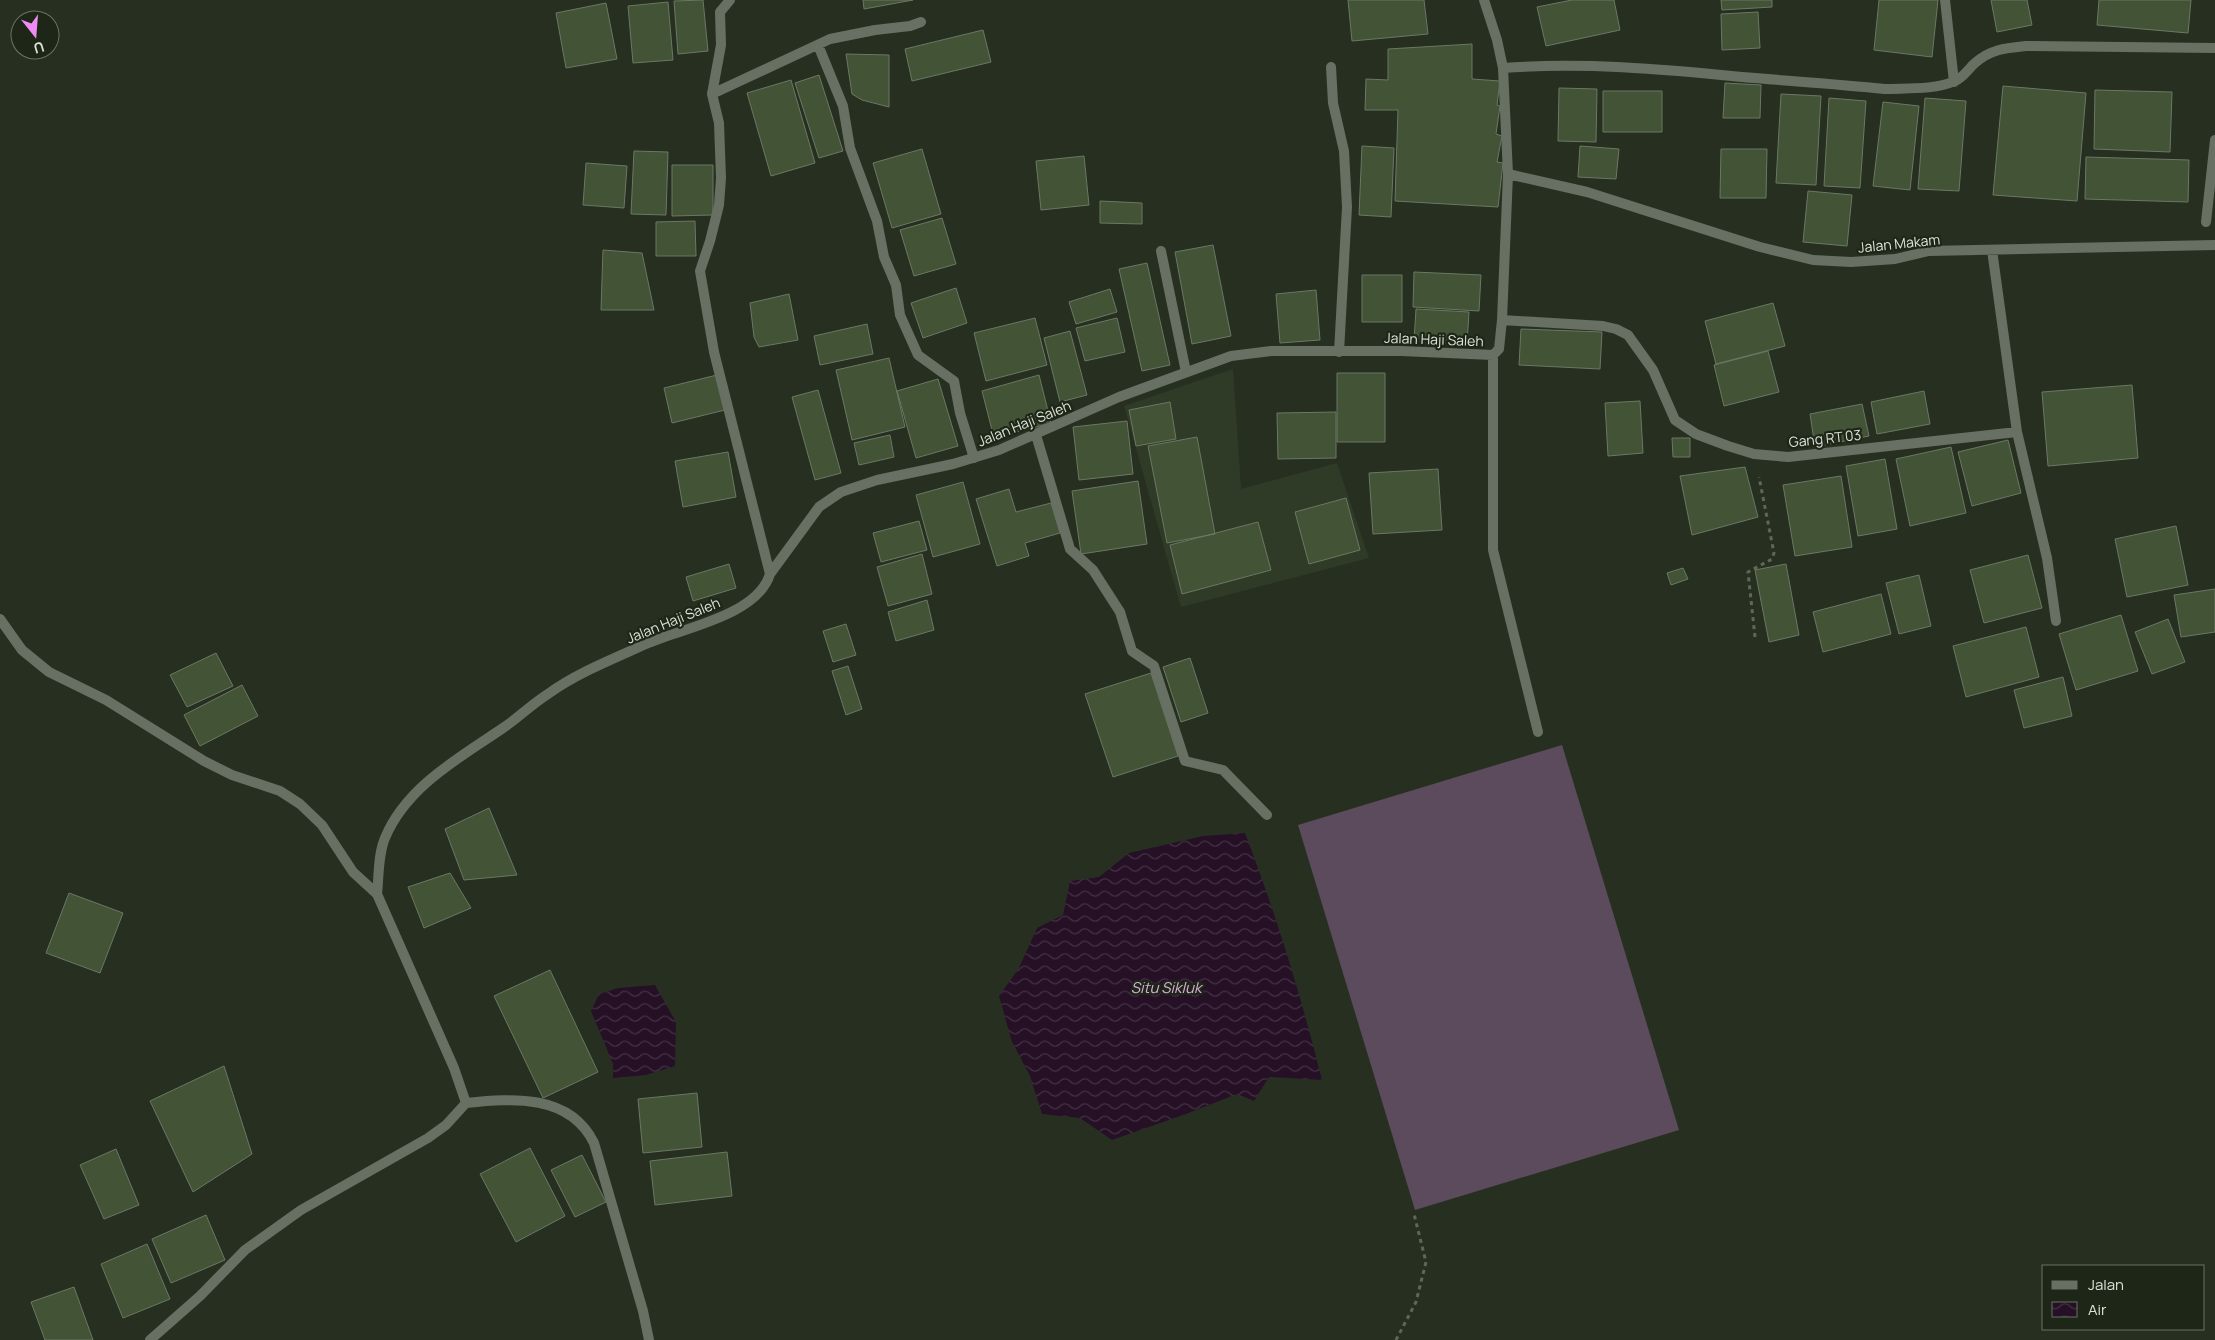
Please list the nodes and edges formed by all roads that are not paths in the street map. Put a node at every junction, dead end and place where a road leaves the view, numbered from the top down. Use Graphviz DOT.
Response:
graph roads {
  1 [pos="730,0"];
  2 [pos="1484,0"];
  3 [pos="1945,0"];
  4 [pos="921,22"];
  5 [pos="818,45"];
  6 [pos="2215,48"];
  7 [pos="1331,67"];
  8 [pos="1503,68"];
  9 [pos="1954,82"];
  10 [pos="712,94"];
  11 [pos="2215,140"];
  12 [pos="1508,174"];
  13 [pos="2206,222"];
  14 [pos="2215,245"];
  15 [pos="1992,250"];
  16 [pos="1161,251"];
  17 [pos="1502,320"];
  18 [pos="1339,352"];
  19 [pos="1493,355"];
  20 [pos="1186,372"];
  21 [pos="2018,432"];
  22 [pos="1036,435"];
  23 [pos="974,458"];
  24 [pos="770,574"];
  25 [pos="0,619"];
  26 [pos="2056,621"];
  27 [pos="1538,732"];
  28 [pos="1267,815"];
  29 [pos="377,894"];
  30 [pos="466,1103"];
  31 [pos="150,1340"];
  32 [pos="648,1340"];
  1 -- 10 [label="street"];
  2 -- 8 [label="street, Jalan Haji Saleh"];
  3 -- 9 [label="street"];
  4 -- 5 [label="street"];
  5 -- 10 [label="street"];
  5 -- 23 [label="street"];
  6 -- 9 [label="street"];
  7 -- 18 [label="street"];
  8 -- 9 [label="street"];
  8 -- 12 [label="street, Jalan Haji Saleh"];
  10 -- 24 [label="street"];
  11 -- 13 [label="street"];
  12 -- 15 [label="street, Jalan Makam"];
  12 -- 17 [label="street, Jalan Haji Saleh"];
  14 -- 15 [label="street, Jalan Makam"];
  15 -- 21 [label="street"];
  16 -- 20 [label="street"];
  17 -- 19 [label="street, Jalan Haji Saleh"];
  17 -- 21 [label="street, Gang RT 03"];
  18 -- 19 [label="street, Jalan Haji Saleh"];
  18 -- 20 [label="street, Jalan Haji Saleh"];
  19 -- 27 [label="street"];
  20 -- 22 [label="street, Jalan Haji Saleh"];
  21 -- 26 [label="street"];
  22 -- 23 [label="street, Jalan Haji Saleh"];
  22 -- 28 [label="street"];
  23 -- 24 [label="street, Jalan Haji Saleh"];
  24 -- 29 [label="street, Jalan Haji Saleh"];
  25 -- 29 [label="street"];
  29 -- 30 [label="street"];
  30 -- 31 [label="street"];
  30 -- 32 [label="street"];
}
